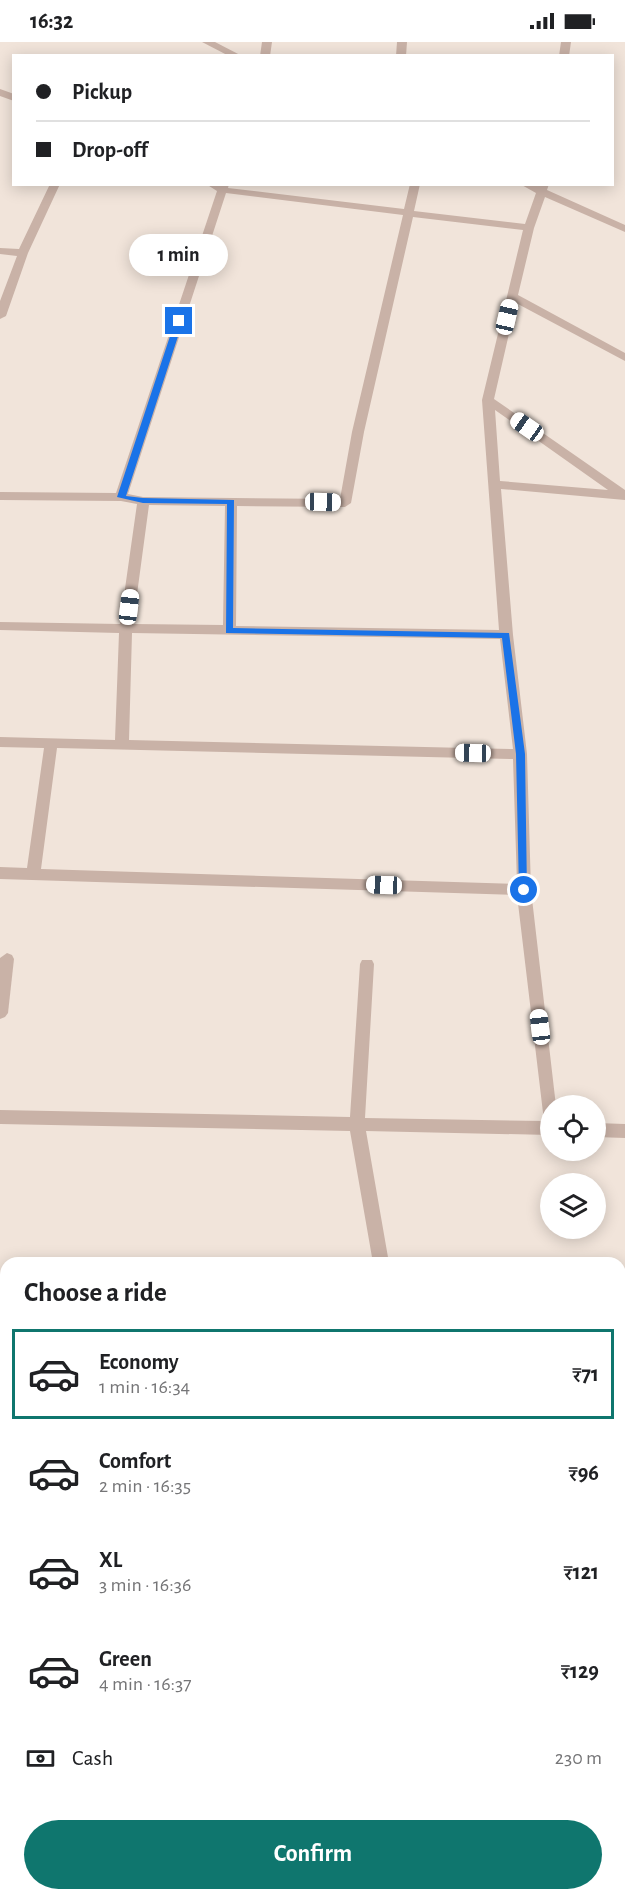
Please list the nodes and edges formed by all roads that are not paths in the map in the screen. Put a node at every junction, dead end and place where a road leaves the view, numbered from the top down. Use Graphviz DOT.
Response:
graph roads {
  1 [pos="207,42"];
  2 [pos="234,54"];
  3 [pos="54,186"];
  4 [pos="415,186"];
  5 [pos="223,187"];
  6 [pos="543,188"];
  7 [pos="409,212"];
  8 [pos="529,228"];
  9 [pos="625,229"];
  10 [pos="0,251"];
  11 [pos="23,253"];
  12 [pos="512,296"];
  13 [pos="0,316"];
  14 [pos="625,358"];
  15 [pos="488,400"];
  16 [pos="496,486"];
  17 [pos="624,495"];
  18 [pos="0,496"];
  19 [pos="121,497"];
  20 [pos="143,501"];
  21 [pos="231,502"];
  22 [pos="0,626"];
  23 [pos="126,628"];
  24 [pos="229,631"];
  25 [pos="506,635"];
  26 [pos="0,742"];
  27 [pos="51,744"];
  28 [pos="122,745"];
  29 [pos="520,754"];
  30 [pos="0,873"];
  31 [pos="33,874"];
  32 [pos="524,890"];
  33 [pos="7,959"];
  34 [pos="367,964"];
  35 [pos="0,1013"];
  36 [pos="547,1095"];
  37 [pos="0,1117"];
  38 [pos="357,1126"];
  39 [pos="540,1128"];
  40 [pos="606,1130"];
  41 [pos="625,1131"];
  42 [pos="380,1257"];
  1 -- 2 [label="street"];
  3 -- 11 [label="street"];
  4 -- 7 [label="street"];
  5 -- 7 [label="street"];
  5 -- 19 [label="street"];
  6 -- 8 [label="street"];
  6 -- 9 [label="street"];
  7 -- 8 [label="street"];
  7 -- 21 [label="street"];
  8 -- 12 [label="street"];
  10 -- 11 [label="street"];
  11 -- 13 [label="street"];
  12 -- 14 [label="street"];
  12 -- 15 [label="street"];
  15 -- 16 [label="street"];
  15 -- 17 [label="street"];
  16 -- 17 [label="street"];
  16 -- 25 [label="street"];
  18 -- 19 [label="street"];
  19 -- 20 [label="street"];
  20 -- 21 [label="street"];
  20 -- 23 [label="street"];
  21 -- 24 [label="street"];
  22 -- 23 [label="street"];
  23 -- 24 [label="street"];
  23 -- 28 [label="street"];
  24 -- 25 [label="street"];
  25 -- 29 [label="street"];
  26 -- 27 [label="street"];
  27 -- 28 [label="street"];
  27 -- 31 [label="street"];
  28 -- 29 [label="street"];
  29 -- 32 [label="street"];
  30 -- 31 [label="street"];
  31 -- 32 [label="street"];
  32 -- 36 [label="street"];
  33 -- 35 [label="street"];
  34 -- 38 [label="street"];
  37 -- 38 [label="street"];
  38 -- 39 [label="street"];
  38 -- 42 [label="street"];
  40 -- 41 [label="street"];
}
